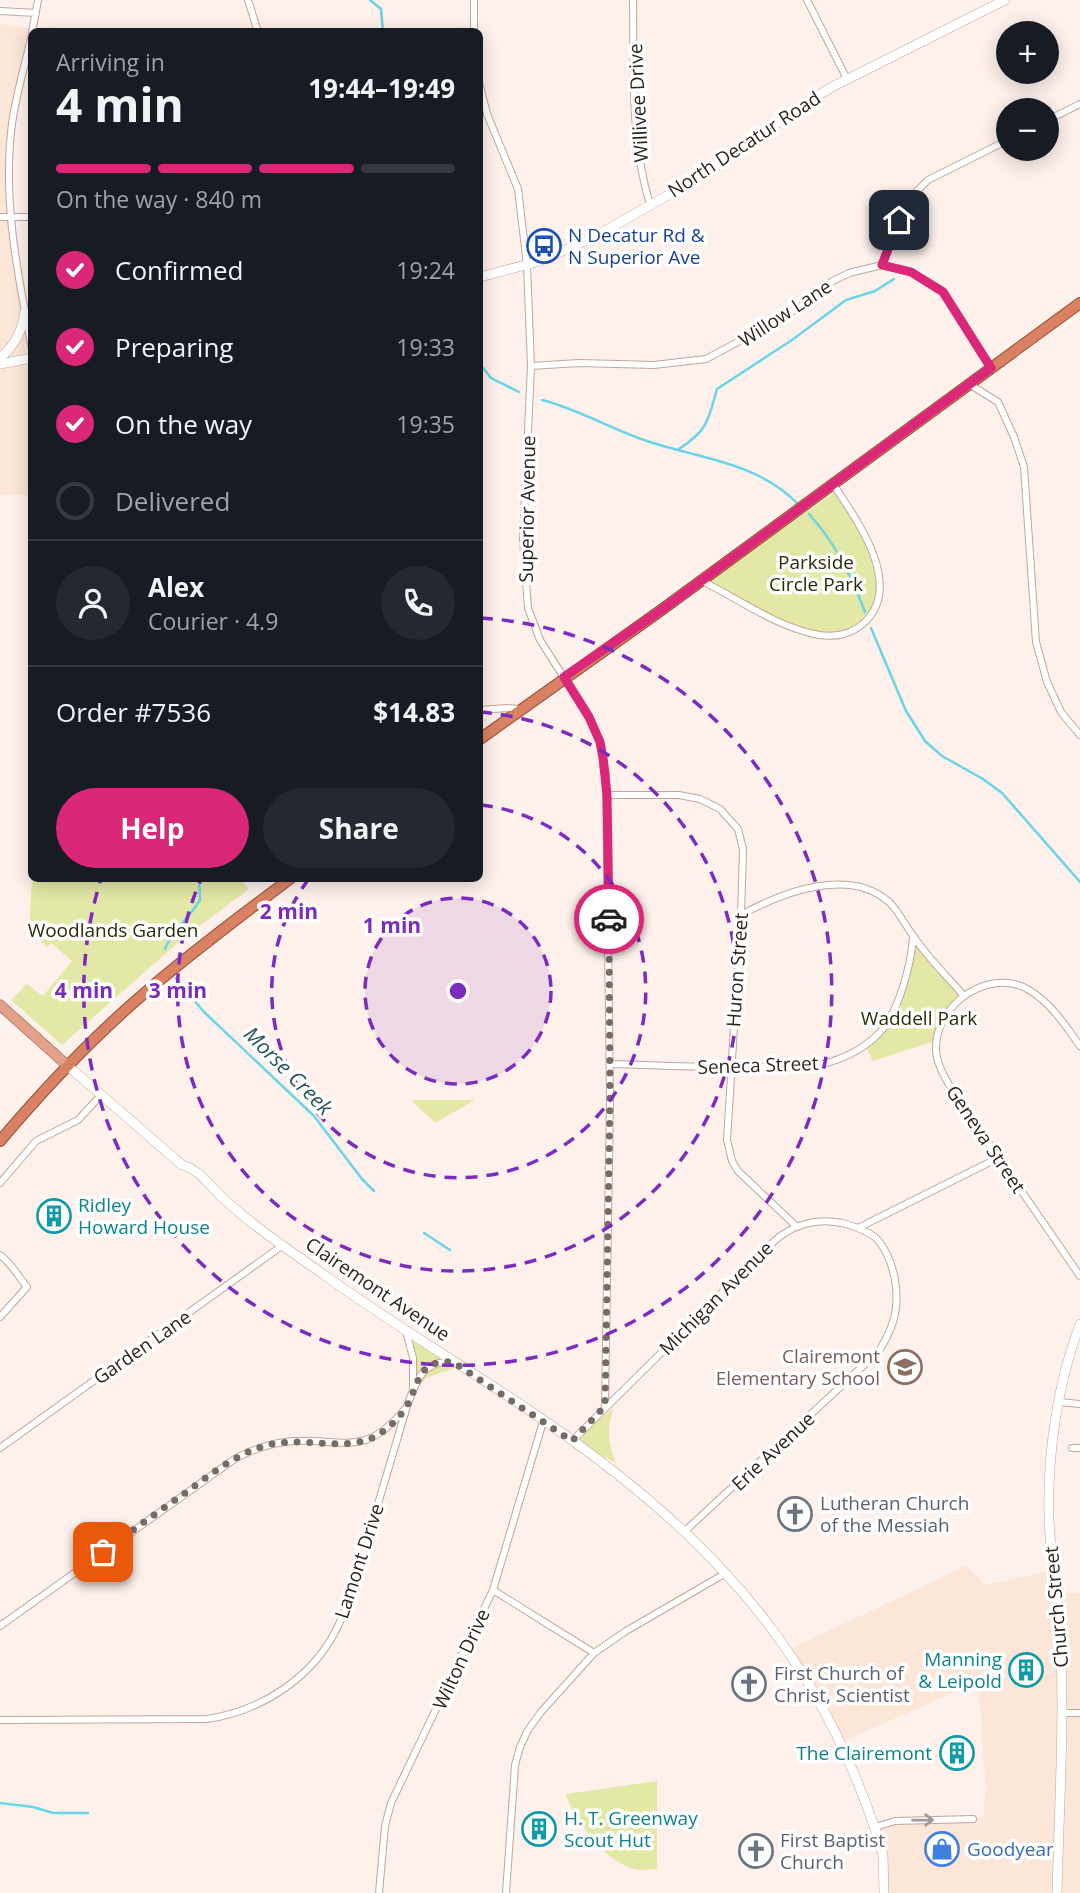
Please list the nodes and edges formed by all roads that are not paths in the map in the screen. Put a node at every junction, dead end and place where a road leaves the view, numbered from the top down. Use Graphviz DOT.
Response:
graph roads {
  1 [pos="38,0"];
  2 [pos="248,0"];
  3 [pos="474,0"];
  4 [pos="634,0"];
  5 [pos="807,0"];
  6 [pos="1005,0"];
  7 [pos="0,11"];
  8 [pos="36,13"];
  9 [pos="33,28"];
  10 [pos="257,28"];
  11 [pos="474,28"];
  12 [pos="28,59"];
  13 [pos="846,79"];
  14 [pos="483,98"];
  15 [pos="1080,104"];
  16 [pos="1059,114"];
  17 [pos="996,146"];
  18 [pos="650,205"];
  19 [pos="0,217"];
  20 [pos="28,217"];
  21 [pos="10,218"];
  22 [pos="527,265"];
  23 [pos="882,265"];
  24 [pos="483,277"];
  25 [pos="1080,303"];
  26 [pos="25,312"];
  27 [pos="28,328"];
  28 [pos="0,358"];
  29 [pos="28,359"];
  30 [pos="0,364"];
  31 [pos="531,366"];
  32 [pos="991,368"];
  33 [pos="969,384"];
  34 [pos="833,484"];
  35 [pos="701,580"];
  36 [pos="564,677"];
  37 [pos="521,709"];
  38 [pos="483,710"];
  39 [pos="1080,735"];
  40 [pos="483,737"];
  41 [pos="607,795"];
  42 [pos="286,882"];
  43 [pos="741,915"];
  44 [pos="913,937"];
  45 [pos="963,995"];
  46 [pos="0,1005"];
  47 [pos="1080,1046"];
  48 [pos="610,1064"];
  49 [pos="68,1066"];
  50 [pos="730,1068"];
  51 [pos="101,1096"];
  52 [pos="0,1141"];
  53 [pos="998,1158"];
  54 [pos="0,1183"];
  55 [pos="797,1227"];
  56 [pos="858,1228"];
  57 [pos="283,1245"];
  58 [pos="0,1255"];
  59 [pos="1080,1276"];
  60 [pos="0,1317"];
  61 [pos="1080,1324"];
  62 [pos="405,1330"];
  63 [pos="453,1362"];
  64 [pos="411,1395"];
  65 [pos="1060,1402"];
  66 [pos="1080,1404"];
  67 [pos="407,1406"];
  68 [pos="605,1406"];
  69 [pos="544,1422"];
  70 [pos="572,1441"];
  71 [pos="0,1448"];
  72 [pos="684,1532"];
  73 [pos="726,1573"];
  74 [pos="493,1590"];
  75 [pos="0,1626"];
  76 [pos="594,1653"];
  77 [pos="1063,1713"];
  78 [pos="1080,1713"];
  79 [pos="0,1720"];
  80 [pos="973,1819"];
  81 [pos="875,1828"];
  82 [pos="379,1893"];
  83 [pos="506,1893"];
  84 [pos="884,1893"];
  85 [pos="1057,1893"];
  1 -- 8 [label="street"];
  2 -- 10 [label="street"];
  3 -- 11 [label="street"];
  4 -- 18 [label="street, Willivee Drive"];
  5 -- 13 [label="street"];
  6 -- 13 [label="main road, North Decatur Road"];
  7 -- 8 [label="street"];
  8 -- 9 [label="street"];
  12 -- 21 [label="street"];
  13 -- 18 [label="main road, North Decatur Road"];
  14 -- 22 [label="street, Superior Avenue"];
  15 -- 16 [label="street"];
  17 -- 23 [label="street"];
  18 -- 22 [label="main road, North Decatur Road"];
  19 -- 21 [label="street"];
  20 -- 21 [label="street"];
  21 -- 26 [label="street"];
  22 -- 24 [label="main road, North Decatur Road"];
  22 -- 31 [label="street, Superior Avenue"];
  23 -- 31 [label="street, Willow Lane"];
  23 -- 32 [label="street"];
  25 -- 32 [label="highway"];
  26 -- 27 [label="street"];
  26 -- 28 [label="main road"];
  29 -- 30 [label="main road"];
  31 -- 36 [label="street, Superior Avenue"];
  32 -- 33 [label="highway"];
  33 -- 34 [label="highway"];
  33 -- 39 [label="street"];
  34 -- 35 [label="highway"];
  34 -- 35 [label="street"];
  35 -- 36 [label="highway"];
  36 -- 37 [label="highway"];
  36 -- 41 [label="street, Superior Avenue"];
  37 -- 38 [label="street"];
  37 -- 40 [label="highway"];
  41 -- 43 [label="street, Huron Street"];
  41 -- 48 [label="street, Superior Avenue"];
  42 -- 49 [label="highway"];
  43 -- 44 [label="street"];
  43 -- 50 [label="street, Huron Street"];
  44 -- 45 [label="street"];
  44 -- 50 [label="street, Seneca Street"];
  45 -- 47 [label="street"];
  45 -- 53 [label="street, Geneva Street"];
  46 -- 49 [label="main road, Clairemont Avenue"];
  48 -- 50 [label="street, Seneca Street"];
  48 -- 68 [label="street, Superior Avenue"];
  49 -- 51 [label="main road, Clairemont Avenue"];
  49 -- 52 [label="highway"];
  50 -- 55 [label="street, Huron Street"];
  51 -- 54 [label="street"];
  51 -- 57 [label="main road, Clairemont Avenue"];
  53 -- 56 [label="street"];
  53 -- 59 [label="street, Geneva Street"];
  55 -- 56 [label="street, Michigan Avenue"];
  55 -- 68 [label="street, Michigan Avenue"];
  56 -- 72 [label="street, Erie Avenue"];
  57 -- 62 [label="main road, Clairemont Avenue"];
  57 -- 71 [label="street, Garden Lane"];
  58 -- 60 [label="street"];
  61 -- 65 [label="main road, Church Street"];
  62 -- 63 [label="main road, Clairemont Avenue"];
  62 -- 64 [label="street"];
  63 -- 64 [label="street, Lamont Drive"];
  63 -- 69 [label="main road, Clairemont Avenue"];
  64 -- 67 [label="street, Lamont Drive"];
  65 -- 66 [label="street"];
  65 -- 77 [label="main road, Church Street"];
  67 -- 75 [label="street"];
  67 -- 79 [label="street, Lamont Drive"];
  68 -- 70 [label="street, Michigan Avenue"];
  69 -- 70 [label="main road, Clairemont Avenue"];
  69 -- 74 [label="street, Wilton Drive"];
  70 -- 72 [label="main road, Clairemont Avenue"];
  72 -- 73 [label="main road, Clairemont Avenue"];
  73 -- 76 [label="street"];
  73 -- 81 [label="main road, Clairemont Avenue"];
  74 -- 76 [label="street"];
  74 -- 82 [label="street, Wilton Drive"];
  76 -- 83 [label="street"];
  77 -- 78 [label="street"];
  77 -- 85 [label="main road, Church Street"];
  81 -- 80 [label="street, one-way"];
  81 -- 84 [label="main road, Clairemont Avenue"];
}
